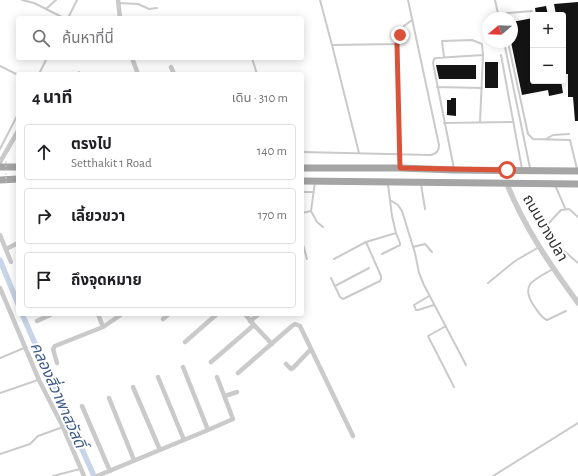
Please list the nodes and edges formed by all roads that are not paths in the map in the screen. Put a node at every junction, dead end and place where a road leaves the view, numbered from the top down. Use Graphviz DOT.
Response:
graph roads {
  1 [pos="22,0"];
  2 [pos="56,0"];
  3 [pos="77,0"];
  4 [pos="408,0"];
  5 [pos="495,0"];
  6 [pos="321,1"];
  7 [pos="118,2"];
  8 [pos="157,8"];
  9 [pos="46,9"];
  10 [pos="532,11"];
  11 [pos="498,12"];
  12 [pos="518,12"];
  13 [pos="60,16"];
  14 [pos="69,16"];
  15 [pos="120,16"];
  16 [pos="412,20"];
  17 [pos="397,44"];
  18 [pos="332,45"];
  19 [pos="505,48"];
  20 [pos="509,48"];
  21 [pos="483,55"];
  22 [pos="501,55"];
  23 [pos="444,57"];
  24 [pos="46,60"];
  25 [pos="133,60"];
  26 [pos="253,60"];
  27 [pos="0,66"];
  28 [pos="171,67"];
  29 [pos="40,72"];
  30 [pos="137,72"];
  31 [pos="173,72"];
  32 [pos="256,72"];
  33 [pos="16,74"];
  34 [pos="437,87"];
  35 [pos="482,88"];
  36 [pos="16,118"];
  37 [pos="480,122"];
  38 [pos="514,122"];
  39 [pos="444,123"];
  40 [pos="16,134"];
  41 [pos="569,134"];
  42 [pos="546,139"];
  43 [pos="0,149"];
  44 [pos="304,152"];
  45 [pos="359,153"];
  46 [pos="400,155"];
  47 [pos="0,162"];
  48 [pos="3,164"];
  49 [pos="16,167"];
  50 [pos="304,168"];
  51 [pos="400,168"];
  52 [pos="454,170"];
  53 [pos="476,170"];
  54 [pos="507,170"];
  55 [pos="522,170"];
  56 [pos="531,171"];
  57 [pos="578,171"];
  58 [pos="16,179"];
  59 [pos="3,181"];
  60 [pos="304,181"];
  61 [pos="315,181"];
  62 [pos="387,181"];
  63 [pos="421,182"];
  64 [pos="475,183"];
  65 [pos="507,184"];
  66 [pos="554,184"];
  67 [pos="578,184"];
  68 [pos="304,192"];
  69 [pos="314,192"];
  70 [pos="390,200"];
  71 [pos="564,208"];
  72 [pos="425,209"];
  73 [pos="311,211"];
  74 [pos="304,213"];
  75 [pos="578,217"];
  76 [pos="323,227"];
  77 [pos="396,233"];
  78 [pos="0,235"];
  79 [pos="366,242"];
  80 [pos="16,245"];
  81 [pos="413,246"];
  82 [pos="539,246"];
  83 [pos="304,248"];
  84 [pos="6,249"];
  85 [pos="432,252"];
  86 [pos="382,254"];
  87 [pos="307,259"];
  88 [pos="334,259"];
  89 [pos="11,262"];
  90 [pos="578,263"];
  91 [pos="369,268"];
  92 [pos="554,269"];
  93 [pos="330,278"];
  94 [pos="488,283"];
  95 [pos="334,286"];
  96 [pos="0,289"];
  97 [pos="429,296"];
  98 [pos="578,303"];
  99 [pos="434,305"];
  100 [pos="566,311"];
  101 [pos="47,316"];
  102 [pos="99,316"];
  103 [pos="119,316"];
  104 [pos="166,316"];
  105 [pos="215,316"];
  106 [pos="247,316"];
  107 [pos="257,316"];
  108 [pos="162,319"];
  109 [pos="37,320"];
  110 [pos="252,323"];
  111 [pos="446,326"];
  112 [pos="103,327"];
  113 [pos="185,342"];
  114 [pos="272,344"];
  115 [pos="25,348"];
  116 [pos="311,350"];
  117 [pos="0,358"];
  118 [pos="211,362"];
  119 [pos="57,363"];
  120 [pos="286,364"];
  121 [pos="466,365"];
  122 [pos="183,367"];
  123 [pos="238,373"];
  124 [pos="158,377"];
  125 [pos="217,377"];
  126 [pos="39,380"];
  127 [pos="454,387"];
  128 [pos="133,388"];
  129 [pos="237,392"];
  130 [pos="0,393"];
  131 [pos="225,396"];
  132 [pos="109,398"];
  133 [pos="82,406"];
  134 [pos="578,424"];
  135 [pos="63,427"];
  136 [pos="208,430"];
  137 [pos="353,436"];
  138 [pos="184,440"];
  139 [pos="160,450"];
  140 [pos="0,454"];
  141 [pos="134,460"];
  142 [pos="81,469"];
  143 [pos="110,471"];
  144 [pos="53,476"];
  145 [pos="84,476"];
  146 [pos="97,476"];
  147 [pos="493,476"];
  1 -- 9 [label="lane"];
  2 -- 9 [label="lane"];
  3 -- 14 [label="lane"];
  4 -- 16 [label="lane"];
  5 -- 11 [label="lane"];
  6 -- 18 [label="lane"];
  7 -- 8 [label="lane"];
  7 -- 15 [label="street"];
  9 -- 13 [label="lane"];
  10 -- 12 [label="lane"];
  16 -- 17 [label="lane"];
  16 -- 46 [label="lane"];
  17 -- 18 [label="lane"];
  17 -- 46 [label="lane"];
  18 -- 45 [label="lane"];
  19 -- 56 [label="lane"];
  20 -- 42 [label="lane"];
  21 -- 23 [label="lane"];
  21 -- 23 [label="lane"];
  21 -- 35 [label="lane"];
  22 -- 38 [label="lane"];
  23 -- 34 [label="lane"];
  24 -- 29 [label="lane"];
  25 -- 30 [label="street"];
  26 -- 32 [label="lane"];
  27 -- 33 [label="lane"];
  28 -- 31 [label="street"];
  34 -- 35 [label="lane"];
  34 -- 39 [label="lane"];
  35 -- 37 [label="lane"];
  36 -- 43 [label="lane"];
  37 -- 38 [label="lane"];
  37 -- 39 [label="lane"];
  38 -- 55 [label="lane"];
  39 -- 52 [label="lane"];
  40 -- 47 [label="street"];
  41 -- 42 [label="lane"];
  42 -- 57 [label="lane"];
  44 -- 45 [label="lane"];
  45 -- 46 [label="lane"];
  46 -- 51 [label="lane"];
  48 -- 49 [label="main road"];
  50 -- 51 [label="main road"];
  51 -- 52 [label="main road"];
  52 -- 53 [label="main road"];
  53 -- 54 [label="main road"];
  53 -- 64 [label="main road"];
  54 -- 55 [label="main road"];
  54 -- 65 [label="main road"];
  55 -- 56 [label="main road"];
  56 -- 57 [label="main road"];
  58 -- 59 [label="main road"];
  60 -- 61 [label="main road"];
  61 -- 62 [label="main road"];
  61 -- 69 [label="lane"];
  62 -- 63 [label="main road"];
  62 -- 70 [label="lane"];
  63 -- 64 [label="main road"];
  63 -- 72 [label="lane"];
  64 -- 65 [label="main road"];
  65 -- 66 [label="main road"];
  65 -- 82 [label="street, ถนนบางปลา"];
  66 -- 67 [label="main road"];
  66 -- 71 [label="lane"];
  68 -- 69 [label="lane"];
  69 -- 73 [label="lane"];
  70 -- 77 [label="lane"];
  70 -- 81 [label="lane"];
  71 -- 75 [label="lane"];
  71 -- 90 [label="lane"];
  73 -- 74 [label="lane"];
  73 -- 76 [label="lane"];
  77 -- 79 [label="lane"];
  77 -- 86 [label="lane"];
  78 -- 84 [label="street"];
  79 -- 88 [label="lane"];
  79 -- 95 [label="lane"];
  80 -- 84 [label="street"];
  81 -- 85 [label="lane"];
  81 -- 97 [label="lane"];
  82 -- 92 [label="street, ถนนบางปลา"];
  82 -- 94 [label="lane"];
  83 -- 87 [label="lane"];
  84 -- 89 [label="street"];
  91 -- 95 [label="lane"];
  92 -- 98 [label="street, ถนนบางปลา"];
  92 -- 100 [label="lane"];
  93 -- 95 [label="lane"];
  96 -- 115 [label="street"];
  97 -- 99 [label="lane"];
  97 -- 99 [label="lane"];
  99 -- 111 [label="lane"];
  101 -- 109 [label="street"];
  102 -- 112 [label="street"];
  103 -- 112 [label="street"];
  104 -- 108 [label="street"];
  105 -- 113 [label="street"];
  106 -- 110 [label="street"];
  107 -- 110 [label="street"];
  110 -- 114 [label="street"];
  110 -- 118 [label="street"];
  111 -- 121 [label="lane"];
  111 -- 127 [label="lane"];
  112 -- 119 [label="street"];
  114 -- 116 [label="street"];
  114 -- 123 [label="street"];
  115 -- 117 [label="lane"];
  115 -- 126 [label="street"];
  116 -- 120 [label="street"];
  116 -- 137 [label="street"];
  122 -- 136 [label="street"];
  124 -- 138 [label="street"];
  125 -- 131 [label="street"];
  126 -- 130 [label="lane"];
  126 -- 135 [label="street"];
  128 -- 139 [label="street"];
  129 -- 131 [label="street"];
  131 -- 136 [label="street"];
  132 -- 141 [label="street"];
  133 -- 143 [label="street"];
  134 -- 147 [label="lane"];
  135 -- 140 [label="lane"];
  135 -- 142 [label="street"];
  136 -- 138 [label="street"];
  138 -- 139 [label="street"];
  139 -- 141 [label="street"];
  141 -- 143 [label="street"];
  142 -- 144 [label="lane"];
  142 -- 145 [label="street"];
  143 -- 146 [label="street"];
}
